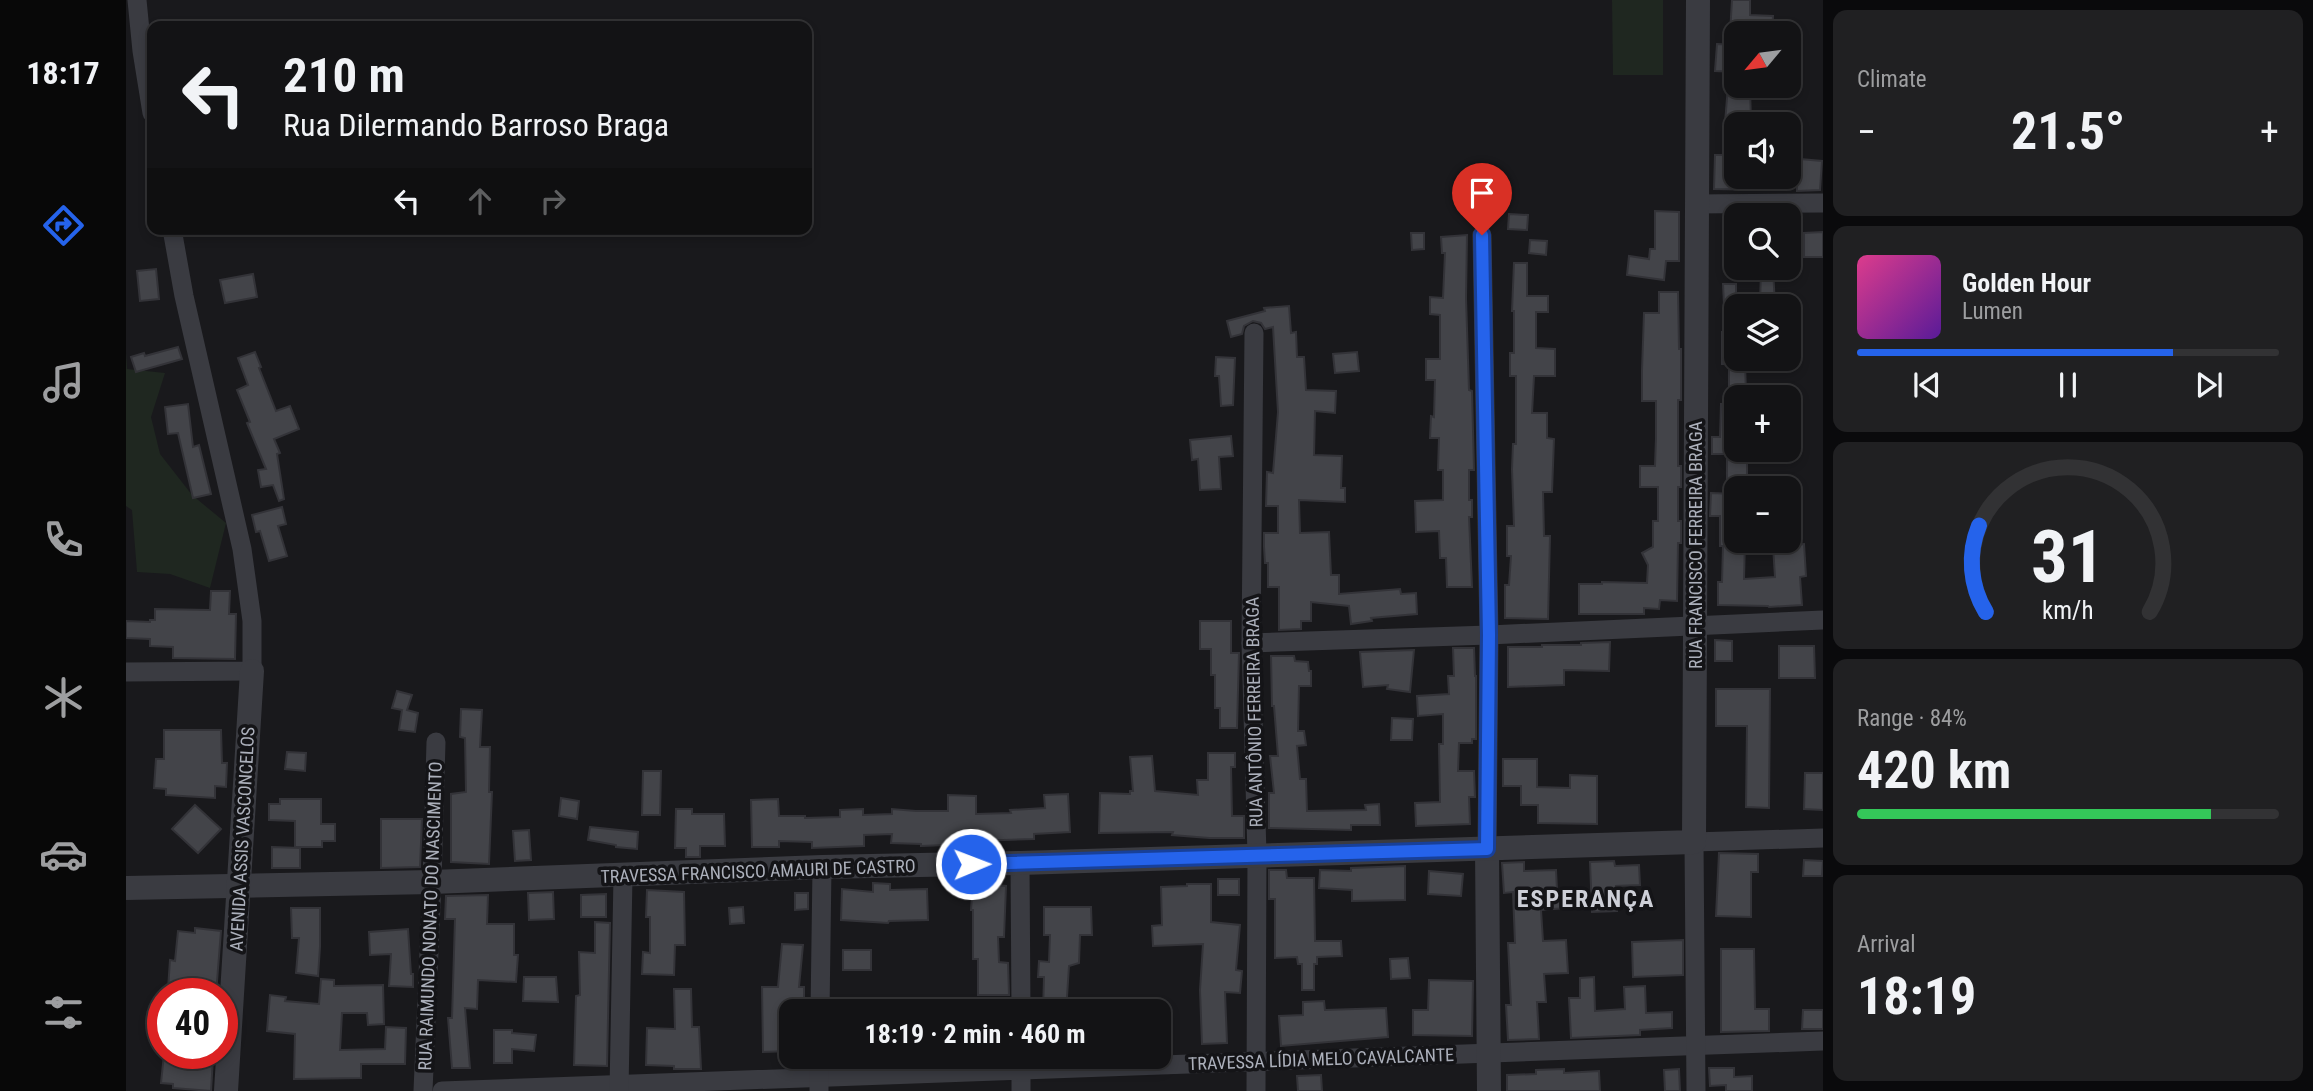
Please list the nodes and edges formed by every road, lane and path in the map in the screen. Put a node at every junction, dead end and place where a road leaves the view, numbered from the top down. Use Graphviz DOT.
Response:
graph roads {
  1 [pos="137,0"];
  2 [pos="1698,0"];
  3 [pos="147,82"];
  4 [pos="1823,203"];
  5 [pos="1696,204"];
  6 [pos="173,235"];
  7 [pos="1482,235"];
  8 [pos="1254,333"];
  9 [pos="1823,620"];
  10 [pos="1696,625"];
  11 [pos="1489,635"];
  12 [pos="1251,643"];
  13 [pos="252,671"];
  14 [pos="126,672"];
  15 [pos="436,742"];
  16 [pos="1823,838"];
  17 [pos="1694,842"];
  18 [pos="1487,849"];
  19 [pos="1257,855"];
  20 [pos="1020,863"];
  21 [pos="822,867"];
  22 [pos="623,876"];
  23 [pos="432,882"];
  24 [pos="126,888"];
  25 [pos="239,888"];
  26 [pos="820,999"];
  27 [pos="1021,999"];
  28 [pos="1823,1041"];
  29 [pos="1696,1046"];
  30 [pos="1489,1053"];
  31 [pos="1171,1062"];
  32 [pos="1256,1062"];
  33 [pos="963,1069"];
  34 [pos="1021,1069"];
  35 [pos="819,1084"];
  36 [pos="619,1088"];
  37 [pos="226,1091"];
  38 [pos="423,1091"];
  39 [pos="442,1091"];
  40 [pos="1021,1091"];
  41 [pos="1256,1091"];
  42 [pos="1489,1091"];
  43 [pos="1696,1091"];
  1 -- 3 [label="street"];
  2 -- 5 [label="street, RUA FRANCISCO FERREIRA BRAGA"];
  4 -- 5 [label="street"];
  5 -- 10 [label="street, RUA FRANCISCO FERREIRA BRAGA"];
  6 -- 13 [label="street"];
  7 -- 11 [label="street"];
  8 -- 12 [label="street, RUA ANTÔNIO FERREIRA BRAGA"];
  9 -- 10 [label="street"];
  10 -- 11 [label="street"];
  10 -- 17 [label="street, RUA FRANCISCO FERREIRA BRAGA"];
  11 -- 12 [label="street"];
  11 -- 18 [label="street"];
  12 -- 19 [label="street, RUA ANTÔNIO FERREIRA BRAGA"];
  13 -- 14 [label="street"];
  13 -- 25 [label="street, AVENIDA ASSIS VASCONCELOS"];
  15 -- 23 [label="street, RUA RAIMUNDO NONATO DO NASCIMENTO"];
  16 -- 17 [label="street, TRAVESSA FRANCISCO AMAURI DE CASTRO"];
  17 -- 18 [label="street, TRAVESSA FRANCISCO AMAURI DE CASTRO"];
  17 -- 29 [label="street, RUA FRANCISCO FERREIRA BRAGA"];
  18 -- 19 [label="street, TRAVESSA FRANCISCO AMAURI DE CASTRO"];
  18 -- 30 [label="street"];
  19 -- 20 [label="street, TRAVESSA FRANCISCO AMAURI DE CASTRO"];
  19 -- 32 [label="street, RUA ANTÔNIO FERREIRA BRAGA"];
  20 -- 21 [label="street, TRAVESSA FRANCISCO AMAURI DE CASTRO"];
  20 -- 27 [label="street"];
  21 -- 22 [label="street, TRAVESSA FRANCISCO AMAURI DE CASTRO"];
  21 -- 26 [label="street"];
  22 -- 23 [label="street, TRAVESSA FRANCISCO AMAURI DE CASTRO"];
  22 -- 36 [label="street"];
  23 -- 25 [label="street, TRAVESSA FRANCISCO AMAURI DE CASTRO"];
  23 -- 38 [label="street, RUA RAIMUNDO NONATO DO NASCIMENTO"];
  24 -- 25 [label="street, TRAVESSA FRANCISCO AMAURI DE CASTRO"];
  25 -- 37 [label="street, AVENIDA ASSIS VASCONCELOS"];
  28 -- 29 [label="street, TRAVESSA LÍDIA MELO CAVALCANTE"];
  29 -- 30 [label="street, TRAVESSA LÍDIA MELO CAVALCANTE"];
  29 -- 43 [label="street, RUA FRANCISCO FERREIRA BRAGA"];
  30 -- 32 [label="street, TRAVESSA LÍDIA MELO CAVALCANTE"];
  30 -- 42 [label="street"];
  31 -- 32 [label="street, TRAVESSA LÍDIA MELO CAVALCANTE"];
  32 -- 41 [label="street, RUA ANTÔNIO FERREIRA BRAGA"];
  33 -- 35 [label="street, TRAVESSA LÍDIA MELO CAVALCANTE"];
  34 -- 40 [label="street"];
  35 -- 36 [label="street, TRAVESSA LÍDIA MELO CAVALCANTE"];
  36 -- 39 [label="street, TRAVESSA LÍDIA MELO CAVALCANTE"];
}
